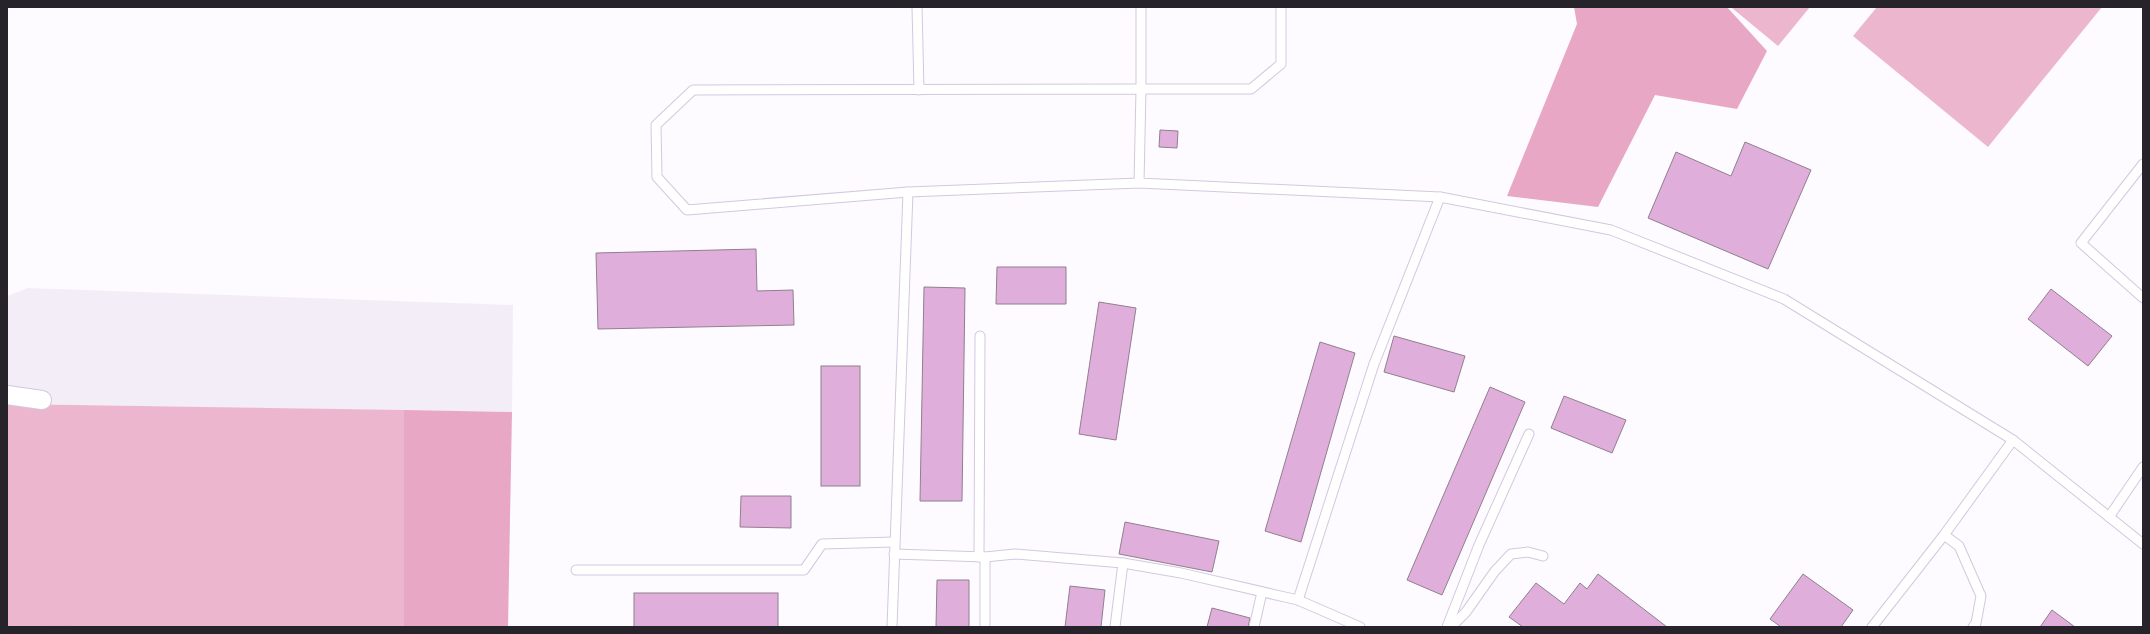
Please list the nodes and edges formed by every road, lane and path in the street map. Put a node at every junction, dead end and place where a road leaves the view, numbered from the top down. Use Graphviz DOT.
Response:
graph roads {
  1 [pos="917,7"];
  2 [pos="1142,7"];
  3 [pos="1281,7"];
  4 [pos="1141,89"];
  5 [pos="919,90"];
  6 [pos="2143,164"];
  7 [pos="1139,183"];
  8 [pos="908,192"];
  9 [pos="1440,197"];
  10 [pos="2143,298"];
  11 [pos="980,336"];
  12 [pos="7,395"];
  13 [pos="42,400"];
  14 [pos="1529,434"];
  15 [pos="2013,440"];
  16 [pos="2143,467"];
  17 [pos="2109,517"];
  18 [pos="1944,535"];
  19 [pos="894,542"];
  20 [pos="2143,544"];
  21 [pos="894,554"];
  22 [pos="1543,556"];
  23 [pos="982,557"];
  24 [pos="1123,563"];
  25 [pos="576,570"];
  26 [pos="1262,592"];
  27 [pos="1298,600"];
  28 [pos="45,627"];
  29 [pos="72,627"];
  30 [pos="892,627"];
  31 [pos="986,627"];
  32 [pos="1115,627"];
  33 [pos="1254,627"];
  34 [pos="1360,627"];
  35 [pos="1447,627"];
  36 [pos="1451,627"];
  37 [pos="1872,627"];
  38 [pos="1973,627"];
  1 -- 5 [label="lane"];
  2 -- 4 [label="lane"];
  3 -- 4 [label="lane"];
  4 -- 5 [label="lane"];
  4 -- 7 [label="lane"];
  5 -- 8 [label="lane"];
  6 -- 10 [label="lane"];
  7 -- 8 [label="lane"];
  7 -- 9 [label="lane"];
  8 -- 19 [label="lane"];
  9 -- 15 [label="lane"];
  9 -- 27 [label="lane"];
  11 -- 23 [label="lane"];
  12 -- 13 [label="street"];
  14 -- 35 [label="lane"];
  15 -- 17 [label="lane"];
  15 -- 18 [label="lane"];
  16 -- 17 [label="lane"];
  17 -- 20 [label="lane"];
  18 -- 37 [label="lane"];
  18 -- 38 [label="lane"];
  19 -- 21 [label="lane"];
  19 -- 25 [label="lane"];
  21 -- 23 [label="lane"];
  21 -- 30 [label="lane"];
  22 -- 36 [label="lane"];
  23 -- 24 [label="lane"];
  23 -- 31 [label="lane"];
  24 -- 26 [label="lane"];
  24 -- 32 [label="lane"];
  26 -- 27 [label="lane"];
  26 -- 33 [label="lane"];
  27 -- 34 [label="lane"];
  28 -- 29 [label="path"];
}
